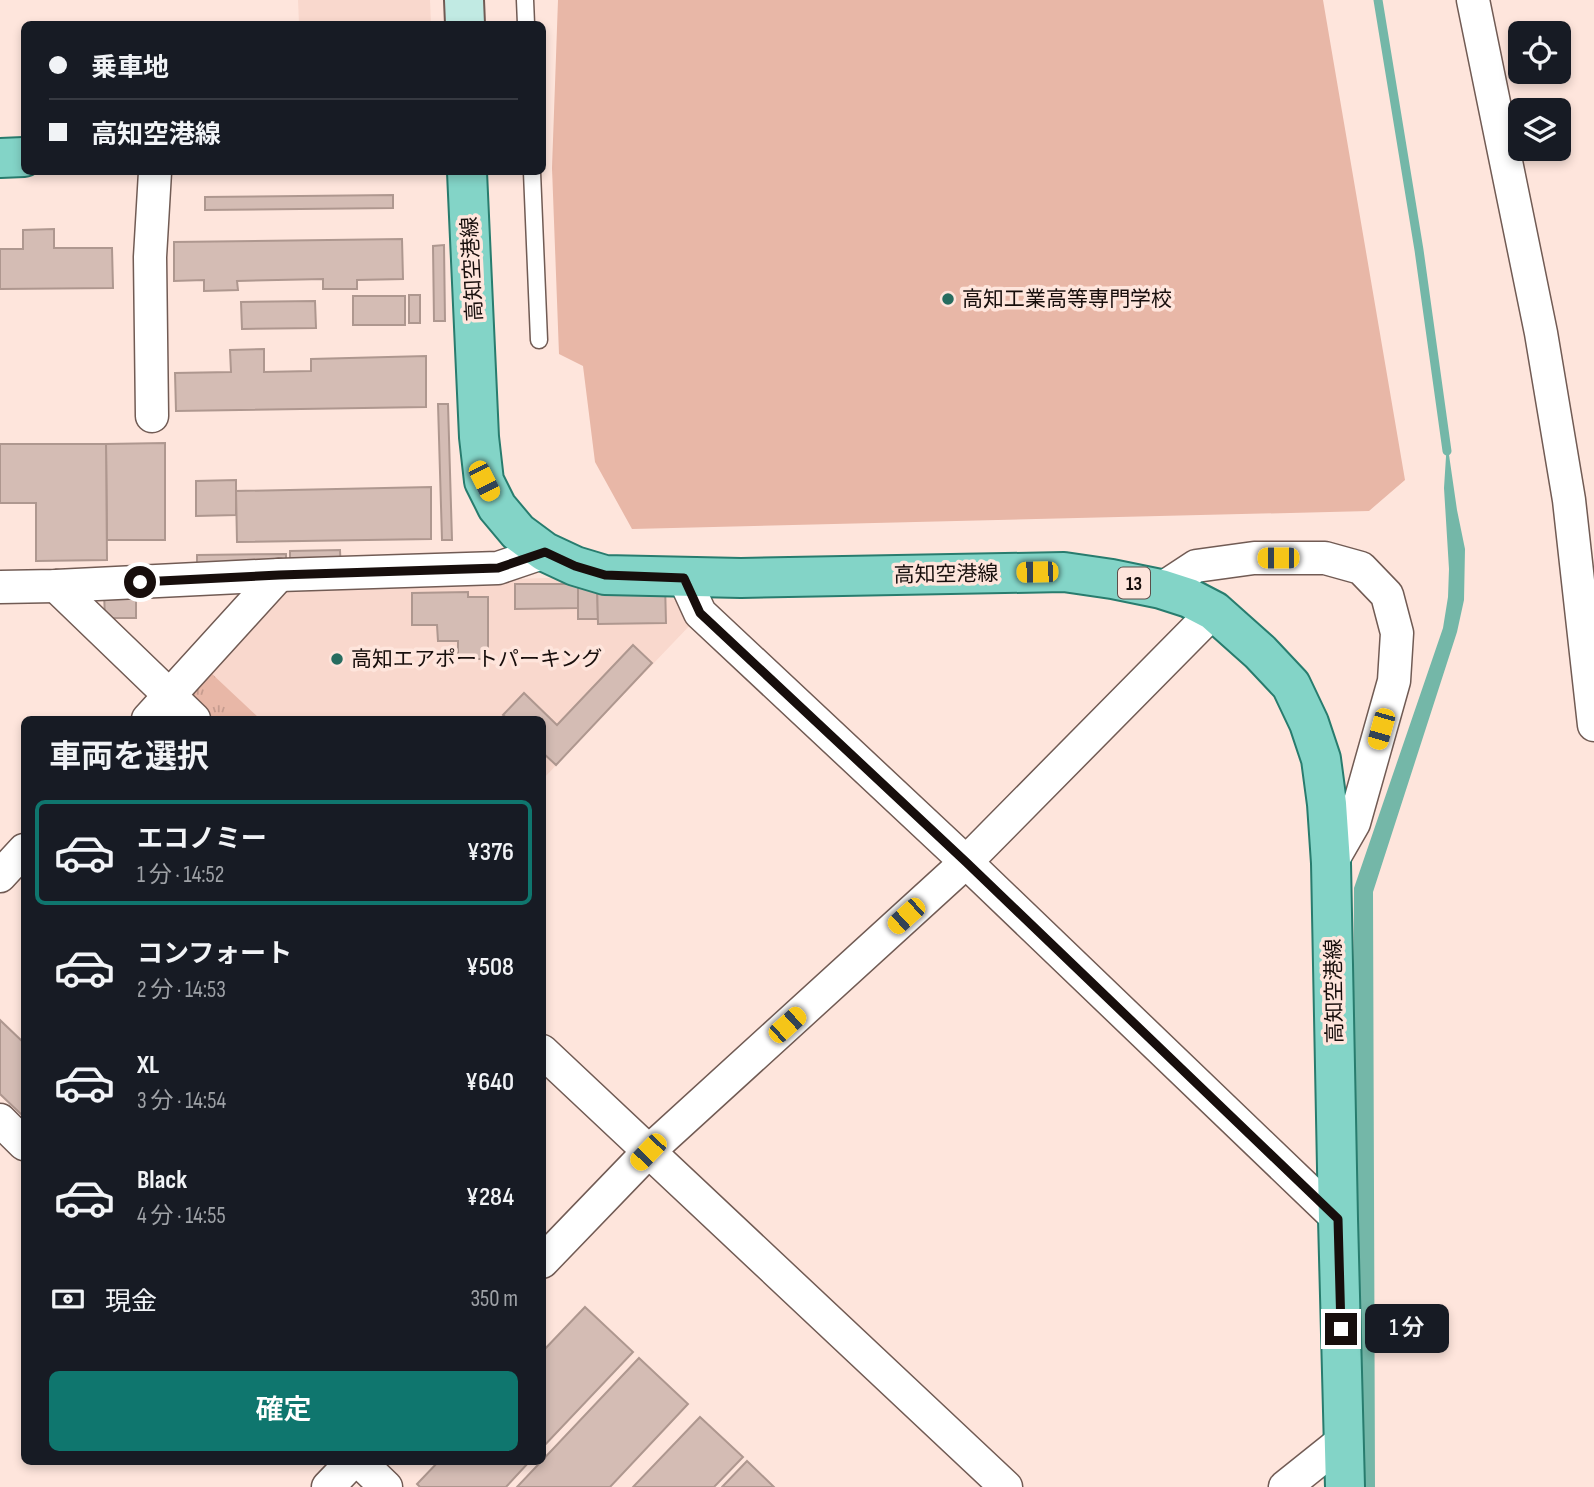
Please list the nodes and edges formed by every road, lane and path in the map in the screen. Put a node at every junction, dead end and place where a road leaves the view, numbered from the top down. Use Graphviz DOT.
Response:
graph roads {
  1 [pos="464,0"];
  2 [pos="525,0"];
  3 [pos="1473,0"];
  4 [pos="465,21"];
  5 [pos="526,21"];
  6 [pos="0,158"];
  7 [pos="21,158"];
  8 [pos="155,175"];
  9 [pos="467,175"];
  10 [pos="532,175"];
  11 [pos="539,340"];
  12 [pos="152,416"];
  13 [pos="545,552"];
  14 [pos="279,575"];
  15 [pos="684,578"];
  16 [pos="56,586"];
  17 [pos="0,587"];
  18 [pos="1161,589"];
  19 [pos="1214,611"];
  20 [pos="170,696"];
  21 [pos="151,716"];
  22 [pos="191,716"];
  23 [pos="1594,725"];
  24 [pos="21,853"];
  25 [pos="966,862"];
  26 [pos="1331,863"];
  27 [pos="0,876"];
  28 [pos="546,1055"];
  29 [pos="0,1120"];
  30 [pos="21,1141"];
  31 [pos="648,1152"];
  32 [pos="1338,1219"];
  33 [pos="546,1258"];
  34 [pos="1345,1439"];
  35 [pos="349,1465"];
  36 [pos="363,1465"];
  37 [pos="328,1487"];
  38 [pos="386,1487"];
  39 [pos="1006,1487"];
  40 [pos="1285,1487"];
  41 [pos="1345,1487"];
  1 -- 4 [label="street"];
  2 -- 5 [label="lane"];
  3 -- 23 [label="street"];
  6 -- 7 [label="main road"];
  8 -- 12 [label="street"];
  9 -- 13 [label="main road, 高知空港線 / 13"];
  10 -- 11 [label="lane"];
  13 -- 14 [label="street"];
  13 -- 15 [label="main road, 高知空港線 / 13"];
  14 -- 16 [label="street"];
  14 -- 20 [label="street"];
  15 -- 18 [label="main road, 高知空港線 / 13"];
  15 -- 25 [label="street"];
  16 -- 17 [label="street"];
  16 -- 20 [label="street"];
  18 -- 19 [label="main road, 高知空港線 / 13"];
  18 -- 26 [label="street"];
  19 -- 25 [label="street"];
  19 -- 26 [label="main road, 高知空港線 / 13"];
  20 -- 21 [label="street"];
  20 -- 22 [label="street"];
  24 -- 27 [label="street"];
  25 -- 31 [label="street"];
  25 -- 32 [label="street"];
  26 -- 32 [label="main road, 高知空港線 / 13"];
  28 -- 31 [label="street"];
  29 -- 30 [label="street"];
  31 -- 33 [label="street"];
  31 -- 39 [label="street"];
  32 -- 34 [label="main road, 高知空港線 / 13"];
  34 -- 40 [label="street"];
  34 -- 41 [label="main road, 高知空港線 / 13"];
  35 -- 37 [label="street"];
  36 -- 38 [label="street"];
}
